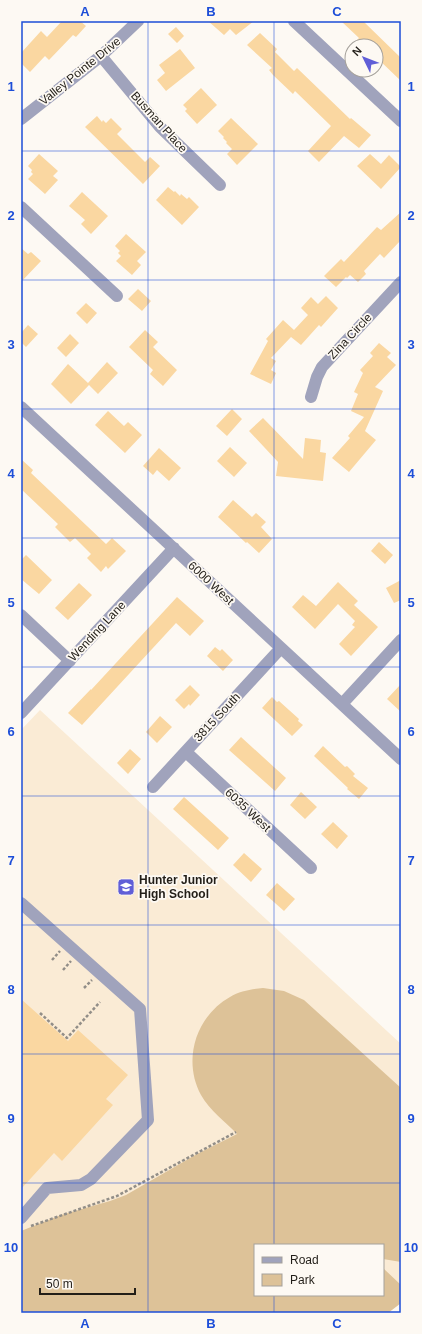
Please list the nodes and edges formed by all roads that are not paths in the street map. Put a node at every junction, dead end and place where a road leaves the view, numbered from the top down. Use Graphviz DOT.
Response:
graph roads {
  1 [pos="138,21"];
  2 [pos="294,21"];
  3 [pos="101,56"];
  4 [pos="21,119"];
  5 [pos="401,121"];
  6 [pos="220,185"];
  7 [pos="21,206"];
  8 [pos="401,282"];
  9 [pos="117,296"];
  10 [pos="311,397"];
  11 [pos="21,407"];
  12 [pos="174,548"];
  13 [pos="21,615"];
  14 [pos="401,640"];
  15 [pos="281,648"];
  16 [pos="70,661"];
  17 [pos="342,704"];
  18 [pos="21,713"];
  19 [pos="186,752"];
  20 [pos="401,759"];
  21 [pos="153,787"];
  22 [pos="311,868"];
  23 [pos="21,903"];
  24 [pos="24,1222"];
  1 -- 3 [label="street, Valley Pointe Drive"];
  2 -- 5 [label="street"];
  3 -- 4 [label="street, Valley Pointe Drive"];
  3 -- 6 [label="street, Busman Place"];
  7 -- 9 [label="street"];
  8 -- 10 [label="street, Zina Circle"];
  11 -- 12 [label="street, 6000 West"];
  12 -- 15 [label="street, 6000 West"];
  12 -- 16 [label="street, Wending Lane"];
  13 -- 16 [label="street"];
  14 -- 17 [label="street"];
  15 -- 17 [label="street, 6000 West"];
  15 -- 19 [label="street, 3815 South"];
  16 -- 18 [label="street, Wending Lane"];
  17 -- 20 [label="street, 6000 West"];
  19 -- 21 [label="street, 3815 South"];
  19 -- 22 [label="street, 6035 West"];
  23 -- 24 [label="street"];
}
